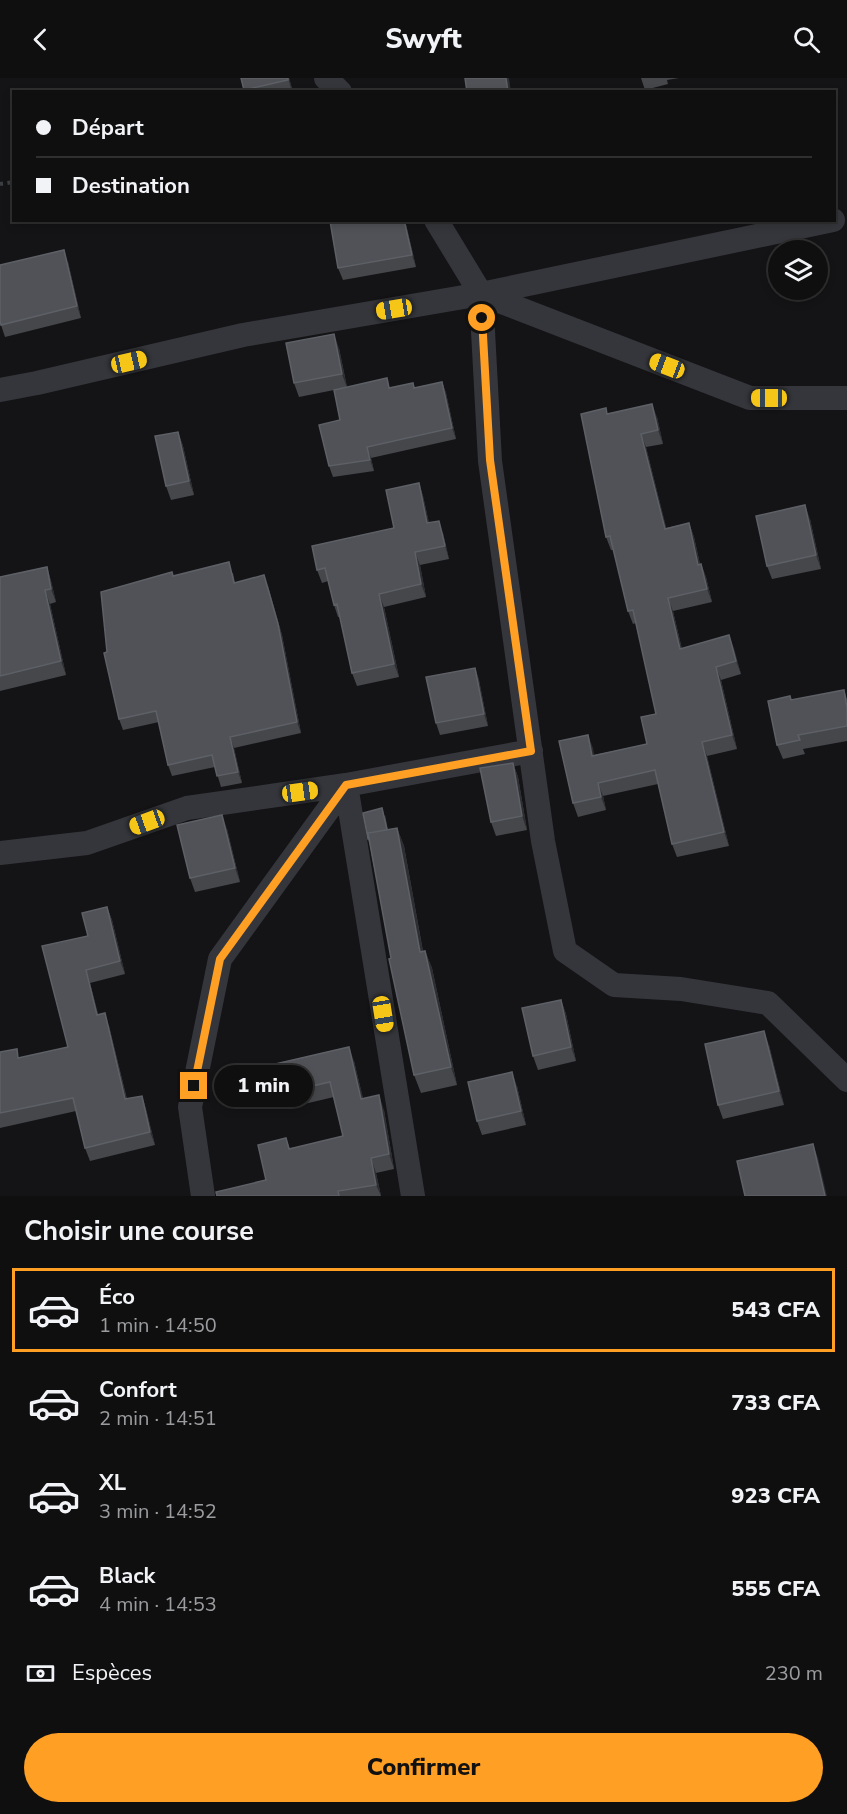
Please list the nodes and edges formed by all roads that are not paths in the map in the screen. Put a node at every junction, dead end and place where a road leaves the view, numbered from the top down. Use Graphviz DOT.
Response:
graph roads {
  1 [pos="326,78"];
  2 [pos="338,90"];
  3 [pos="437,222"];
  4 [pos="823,222"];
  5 [pos="481,294"];
  6 [pos="0,390"];
  7 [pos="847,398"];
  8 [pos="531,751"];
  9 [pos="346,785"];
  10 [pos="0,853"];
  11 [pos="847,1080"];
  12 [pos="203,1196"];
  13 [pos="413,1196"];
  1 -- 2 [label="street"];
  3 -- 5 [label="street"];
  4 -- 5 [label="street"];
  5 -- 6 [label="street"];
  5 -- 7 [label="street"];
  5 -- 8 [label="street"];
  8 -- 9 [label="street"];
  8 -- 11 [label="street"];
  9 -- 10 [label="street"];
  9 -- 12 [label="street"];
  9 -- 13 [label="street"];
}
